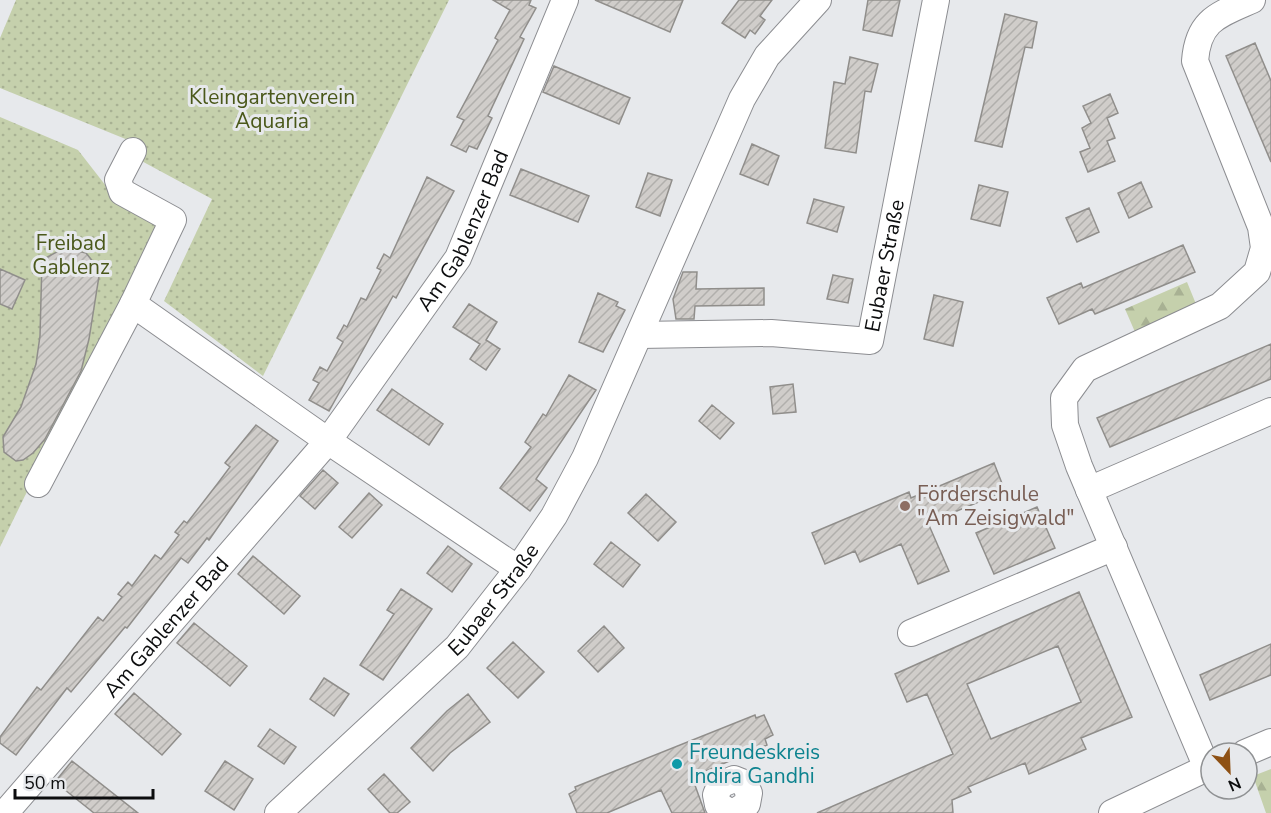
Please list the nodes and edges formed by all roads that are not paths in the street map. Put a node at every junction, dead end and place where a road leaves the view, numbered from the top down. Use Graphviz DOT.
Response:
graph roads {
  1 [pos="565,0"];
  2 [pos="818,0"];
  3 [pos="936,0"];
  4 [pos="1252,0"];
  5 [pos="133,151"];
  6 [pos="133,304"];
  7 [pos="639,334"];
  8 [pos="1271,411"];
  9 [pos="328,441"];
  10 [pos="38,484"];
  11 [pos="1089,490"];
  12 [pos="1114,547"];
  13 [pos="518,569"];
  14 [pos="911,633"];
  15 [pos="1199,744"];
  16 [pos="1199,772"];
  17 [pos="5,813"];
  18 [pos="278,813"];
  19 [pos="1112,813"];
  1 -- 9 [label="street, Am Gablenzer Bad"];
  2 -- 7 [label="street, Eubaer Straße"];
  3 -- 7 [label="street, Eubaer Straße"];
  4 -- 11 [label="street"];
  5 -- 6 [label="street"];
  6 -- 9 [label="street"];
  6 -- 10 [label="street"];
  7 -- 13 [label="street, Eubaer Straße"];
  8 -- 11 [label="street"];
  9 -- 13 [label="street"];
  9 -- 17 [label="street, Am Gablenzer Bad"];
  11 -- 12 [label="street"];
  12 -- 14 [label="street"];
  12 -- 15 [label="street"];
  13 -- 18 [label="street, Eubaer Straße"];
  16 -- 19 [label="street"];
}
